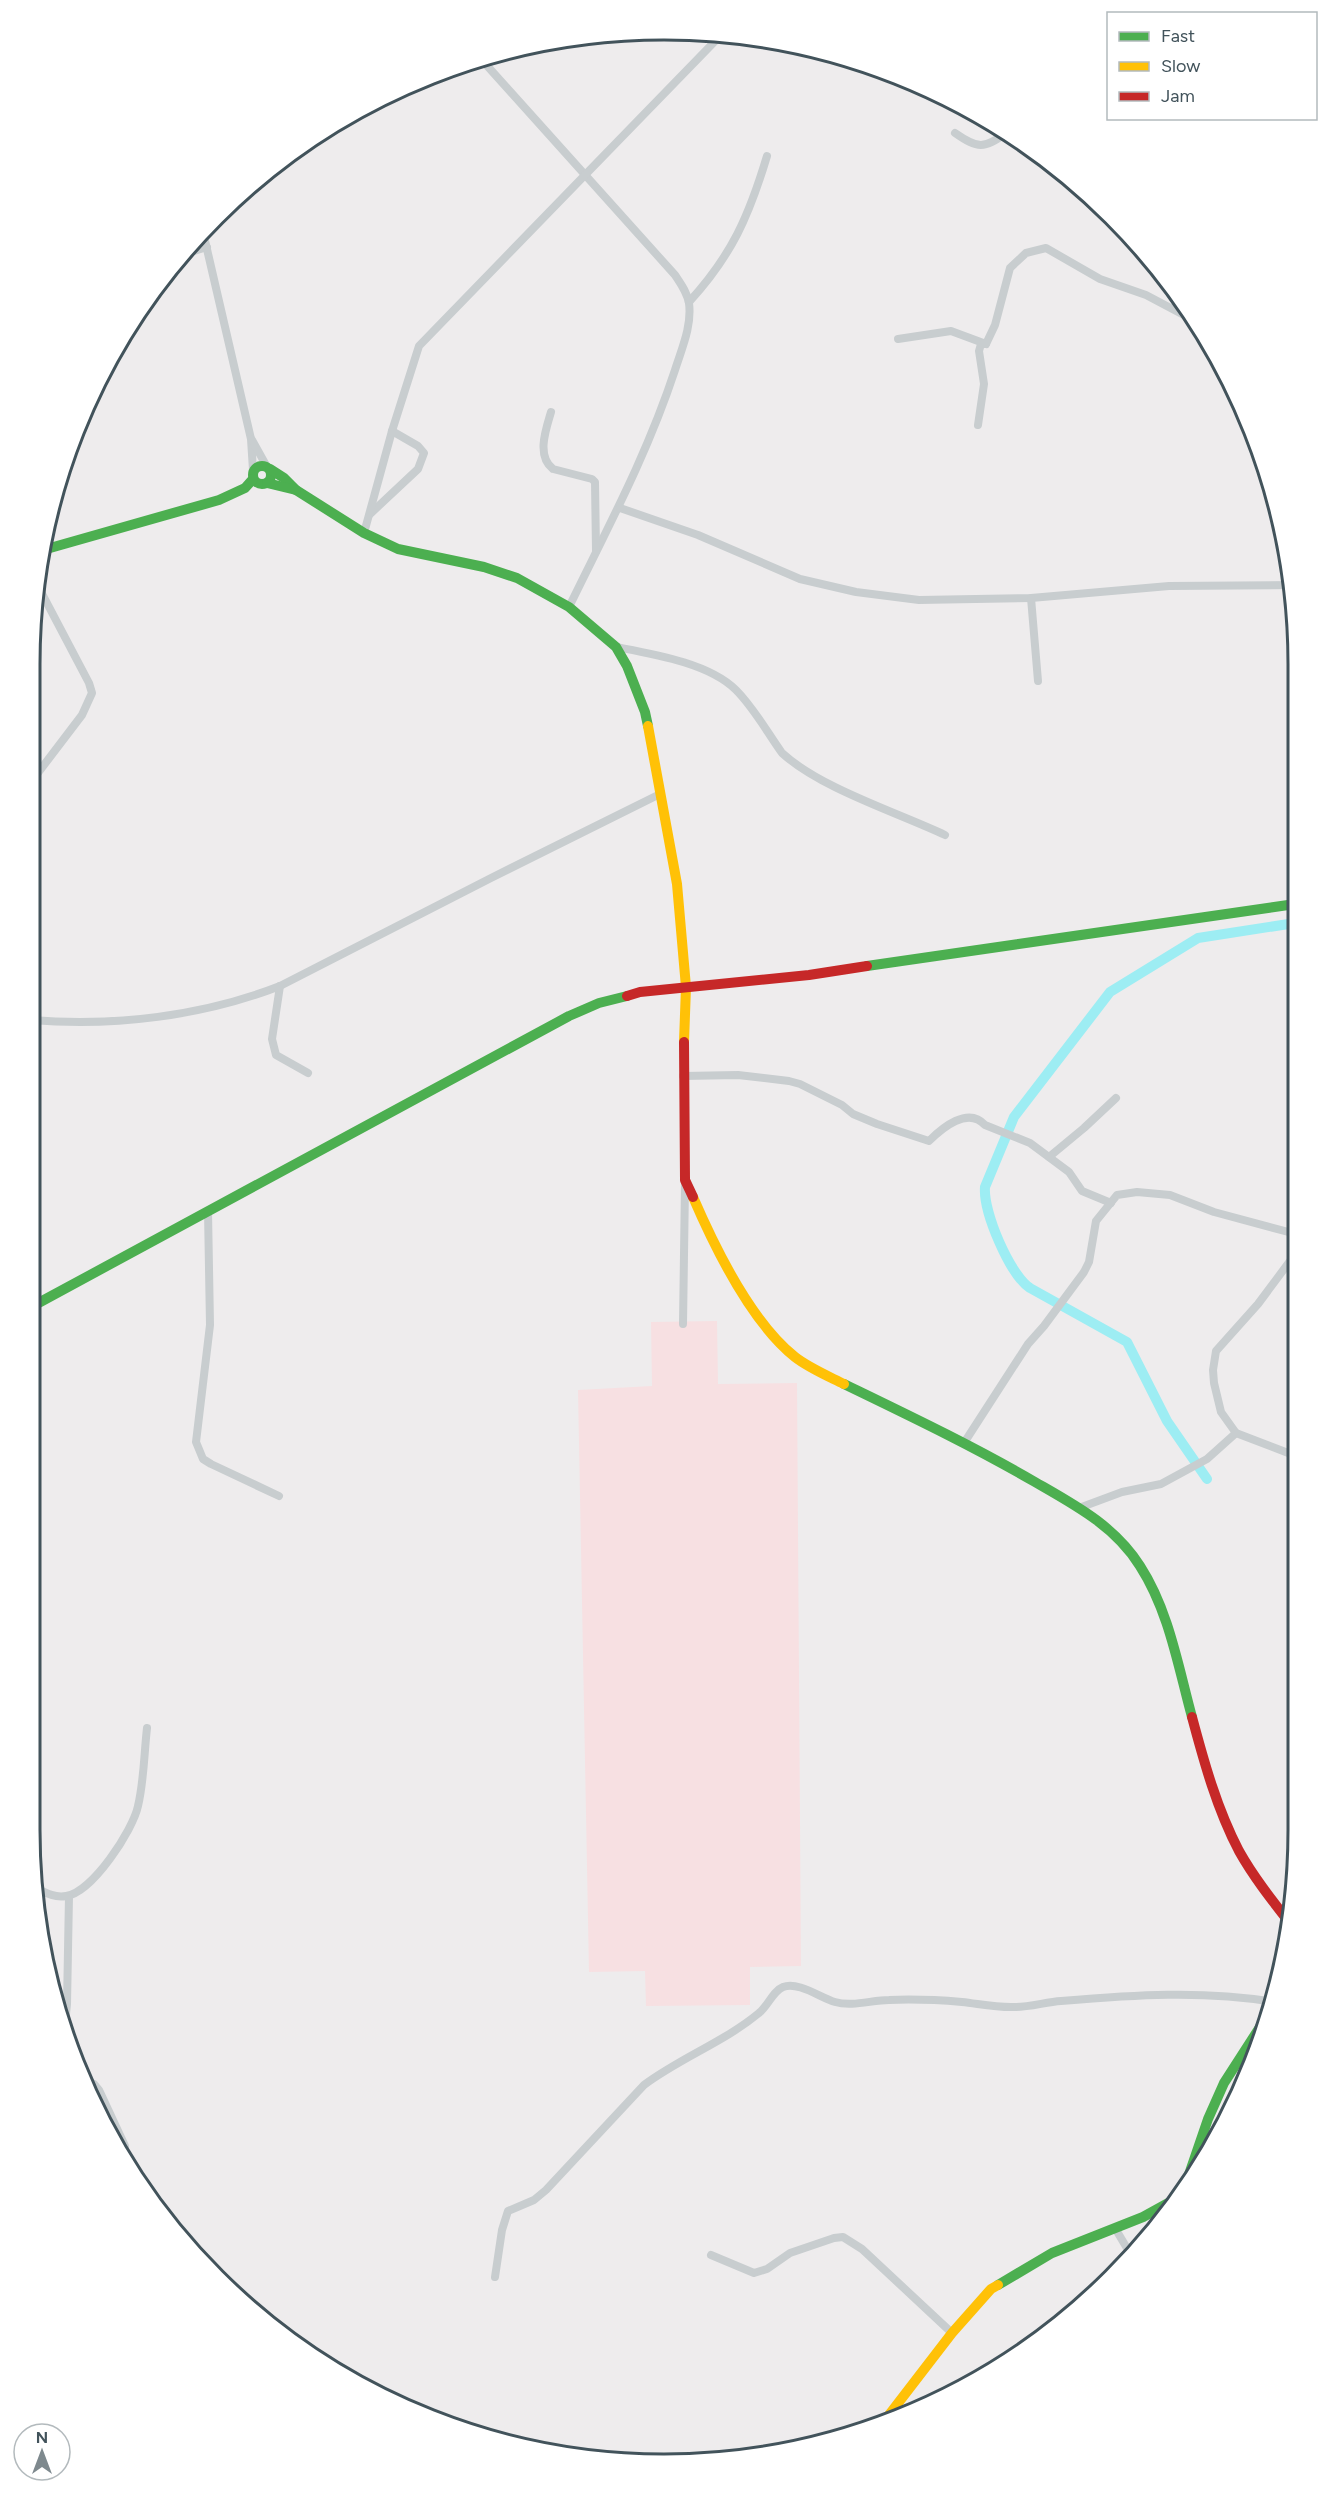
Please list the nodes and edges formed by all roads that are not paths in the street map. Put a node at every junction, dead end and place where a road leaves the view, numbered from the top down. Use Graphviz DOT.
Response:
graph roads {
  1 [pos="713,43"];
  2 [pos="488,67"];
  3 [pos="955,133"];
  4 [pos="999,138"];
  5 [pos="767,156"];
  6 [pos="585,176"];
  7 [pos="206,242"];
  8 [pos="207,247"];
  9 [pos="198,250"];
  10 [pos="689,302"];
  11 [pos="1179,313"];
  12 [pos="898,339"];
  13 [pos="986,344"];
  14 [pos="551,412"];
  15 [pos="978,425"];
  16 [pos="392,431"];
  17 [pos="251,439"];
  18 [pos="268,468"];
  19 [pos="253,475"];
  20 [pos="267,483"];
  21 [pos="296,490"];
  22 [pos="620,508"];
  23 [pos="369,515"];
  24 [pos="364,533"];
  25 [pos="51,548"];
  26 [pos="596,553"];
  27 [pos="1283,585"];
  28 [pos="45,598"];
  29 [pos="1031,598"];
  30 [pos="569,607"];
  31 [pos="616,647"];
  32 [pos="1038,681"];
  33 [pos="40,770"];
  34 [pos="660,794"];
  35 [pos="945,835"];
  36 [pos="1288,905"];
  37 [pos="280,986"];
  38 [pos="686,987"];
  39 [pos="40,1020"];
  40 [pos="309,1073"];
  41 [pos="683,1076"];
  42 [pos="1116,1098"];
  43 [pos="1049,1157"];
  44 [pos="686,1180"];
  45 [pos="1112,1203"];
  46 [pos="208,1211"];
  47 [pos="1288,1232"];
  48 [pos="1288,1264"];
  49 [pos="40,1302"];
  50 [pos="683,1324"];
  51 [pos="1236,1433"];
  52 [pos="964,1443"];
  53 [pos="1288,1453"];
  54 [pos="279,1496"];
  55 [pos="1079,1508"];
  56 [pos="147,1728"];
  57 [pos="44,1891"];
  58 [pos="69,1896"];
  59 [pos="1283,1914"];
  60 [pos="1264,2000"];
  61 [pos="67,2006"];
  62 [pos="1251,2041"];
  63 [pos="97,2088"];
  64 [pos="115,2125"];
  65 [pos="1195,2158"];
  66 [pos="1162,2207"];
  67 [pos="1115,2228"];
  68 [pos="1127,2248"];
  69 [pos="711,2255"];
  70 [pos="495,2277"];
  71 [pos="952,2332"];
  72 [pos="893,2410"];
  1 -- 6 [label="street"];
  2 -- 6 [label="street"];
  3 -- 4 [label="street"];
  5 -- 10 [label="street"];
  6 -- 10 [label="street"];
  6 -- 16 [label="street"];
  7 -- 8 [label="street"];
  8 -- 9 [label="street"];
  8 -- 17 [label="street"];
  10 -- 22 [label="street"];
  11 -- 13 [label="street"];
  12 -- 13 [label="street"];
  13 -- 15 [label="street"];
  14 -- 26 [label="street"];
  16 -- 23 [label="street"];
  16 -- 23 [label="street"];
  17 -- 18 [label="street"];
  17 -- 19 [label="street"];
  18 -- 19 [label="main road"];
  18 -- 20 [label="main road"];
  18 -- 21 [label="main road"];
  19 -- 20 [label="main road"];
  19 -- 25 [label="main road"];
  20 -- 21 [label="main road"];
  21 -- 24 [label="main road"];
  22 -- 26 [label="street"];
  22 -- 29 [label="street"];
  23 -- 24 [label="street"];
  24 -- 30 [label="main road"];
  26 -- 30 [label="street"];
  27 -- 29 [label="street"];
  28 -- 33 [label="street"];
  29 -- 32 [label="street"];
  30 -- 31 [label="main road"];
  31 -- 34 [label="main road"];
  31 -- 35 [label="street"];
  34 -- 37 [label="street"];
  34 -- 38 [label="main road"];
  36 -- 38 [label="main road"];
  37 -- 39 [label="street"];
  37 -- 40 [label="street"];
  38 -- 41 [label="main road"];
  38 -- 46 [label="main road"];
  41 -- 43 [label="street"];
  41 -- 44 [label="main road"];
  42 -- 43 [label="street"];
  43 -- 45 [label="street"];
  44 -- 50 [label="street"];
  44 -- 52 [label="main road"];
  45 -- 47 [label="street"];
  45 -- 52 [label="street"];
  46 -- 49 [label="main road"];
  46 -- 54 [label="street"];
  48 -- 51 [label="street"];
  51 -- 53 [label="street"];
  51 -- 55 [label="street"];
  52 -- 55 [label="main road"];
  55 -- 59 [label="main road"];
  56 -- 58 [label="street"];
  57 -- 58 [label="street"];
  58 -- 61 [label="street"];
  60 -- 70 [label="street"];
  62 -- 65 [label="main road"];
  63 -- 64 [label="street"];
  66 -- 67 [label="main road"];
  67 -- 68 [label="street"];
  67 -- 71 [label="main road"];
  69 -- 71 [label="street"];
  71 -- 72 [label="main road"];
}
